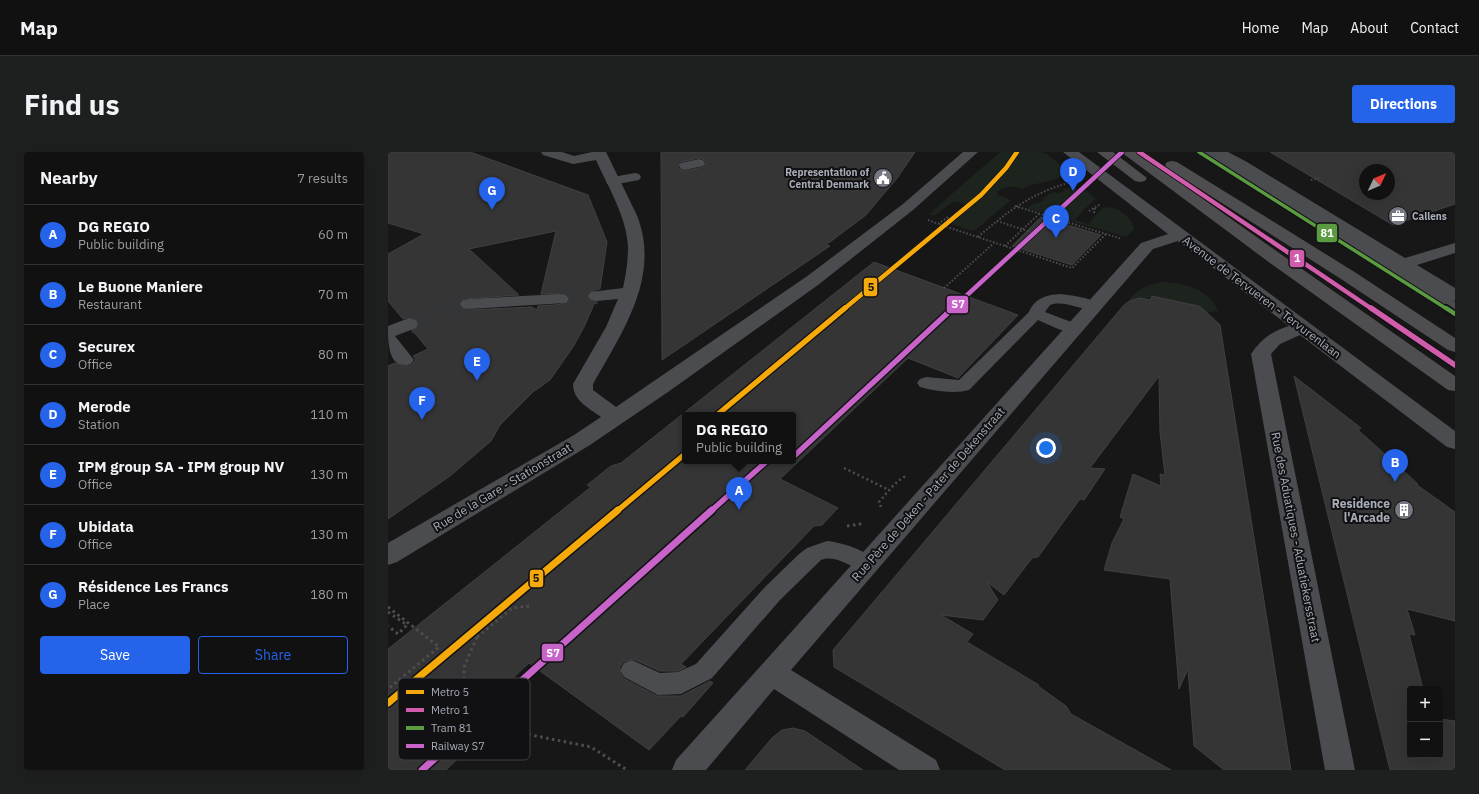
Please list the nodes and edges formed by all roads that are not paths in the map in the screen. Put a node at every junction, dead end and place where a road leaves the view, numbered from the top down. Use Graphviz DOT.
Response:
graph roads {
  1 [pos="548,152"];
  2 [pos="1070,152"];
  3 [pos="1104,152"];
  4 [pos="1128,152"];
  5 [pos="1153,152"];
  6 [pos="1179,152"];
  7 [pos="1205,152"];
  8 [pos="599,153"];
  9 [pos="968,153"];
  10 [pos="1220,153"];
  11 [pos="699,163"];
  12 [pos="685,166"];
  13 [pos="635,176"];
  14 [pos="612,181"];
  15 [pos="1180,235"];
  16 [pos="1455,248"];
  17 [pos="1276,259"];
  18 [pos="1404,264"];
  19 [pos="1347,275"];
  20 [pos="631,293"];
  21 [pos="597,296"];
  22 [pos="1455,296"];
  23 [pos="560,299"];
  24 [pos="469,304"];
  25 [pos="1093,306"];
  26 [pos="1455,309"];
  27 [pos="1036,314"];
  28 [pos="410,324"];
  29 [pos="1074,328"];
  30 [pos="1302,328"];
  31 [pos="388,332"];
  32 [pos="388,340"];
  33 [pos="1455,346"];
  34 [pos="404,360"];
  35 [pos="926,383"];
  36 [pos="1455,385"];
  37 [pos="616,417"];
  38 [pos="1455,442"];
  39 [pos="388,555"];
  40 [pos="866,564"];
  41 [pos="632,670"];
  42 [pos="772,673"];
  43 [pos="688,770"];
  44 [pos="925,770"];
  45 [pos="1340,770"];
  1 -- 8 [label="street"];
  2 -- 15 [label="street, Avenue de Tervueren - Tervurenlaan"];
  3 -- 17 [label="highway"];
  4 -- 17 [label="highway"];
  5 -- 19 [label="highway"];
  6 -- 19 [label="highway"];
  7 -- 26 [label="lane"];
  8 -- 14 [label="street"];
  9 -- 37 [label="street, Rue de la Gare - Stationstraat"];
  10 -- 18 [label="street"];
  11 -- 12 [label="lane"];
  13 -- 14 [label="lane"];
  14 -- 20 [label="street"];
  15 -- 25 [label="street, Rue Père de Deken - Pater de Dekenstraat"];
  15 -- 30 [label="street, Avenue de Tervueren - Tervurenlaan"];
  16 -- 18 [label="street"];
  17 -- 36 [label="highway"];
  18 -- 22 [label="street"];
  19 -- 33 [label="highway"];
  20 -- 21 [label="street"];
  20 -- 37 [label="street"];
  23 -- 24 [label="street"];
  25 -- 27 [label="lane"];
  25 -- 29 [label="street, Rue Père de Deken - Pater de Dekenstraat"];
  27 -- 29 [label="lane"];
  27 -- 35 [label="lane"];
  28 -- 31 [label="street"];
  29 -- 40 [label="street, Rue Père de Deken - Pater de Dekenstraat"];
  30 -- 38 [label="street, Avenue de Tervueren - Tervurenlaan"];
  30 -- 45 [label="street, Rue des Aduatiques - Aduatiekersstraat"];
  32 -- 34 [label="street"];
  37 -- 39 [label="street, Rue de la Gare - Stationstraat"];
  40 -- 41 [label="lane"];
  40 -- 42 [label="street, Rue Père de Deken - Pater de Dekenstraat"];
  42 -- 43 [label="street, Rue Père de Deken - Pater de Dekenstraat"];
  42 -- 44 [label="street"];
}
